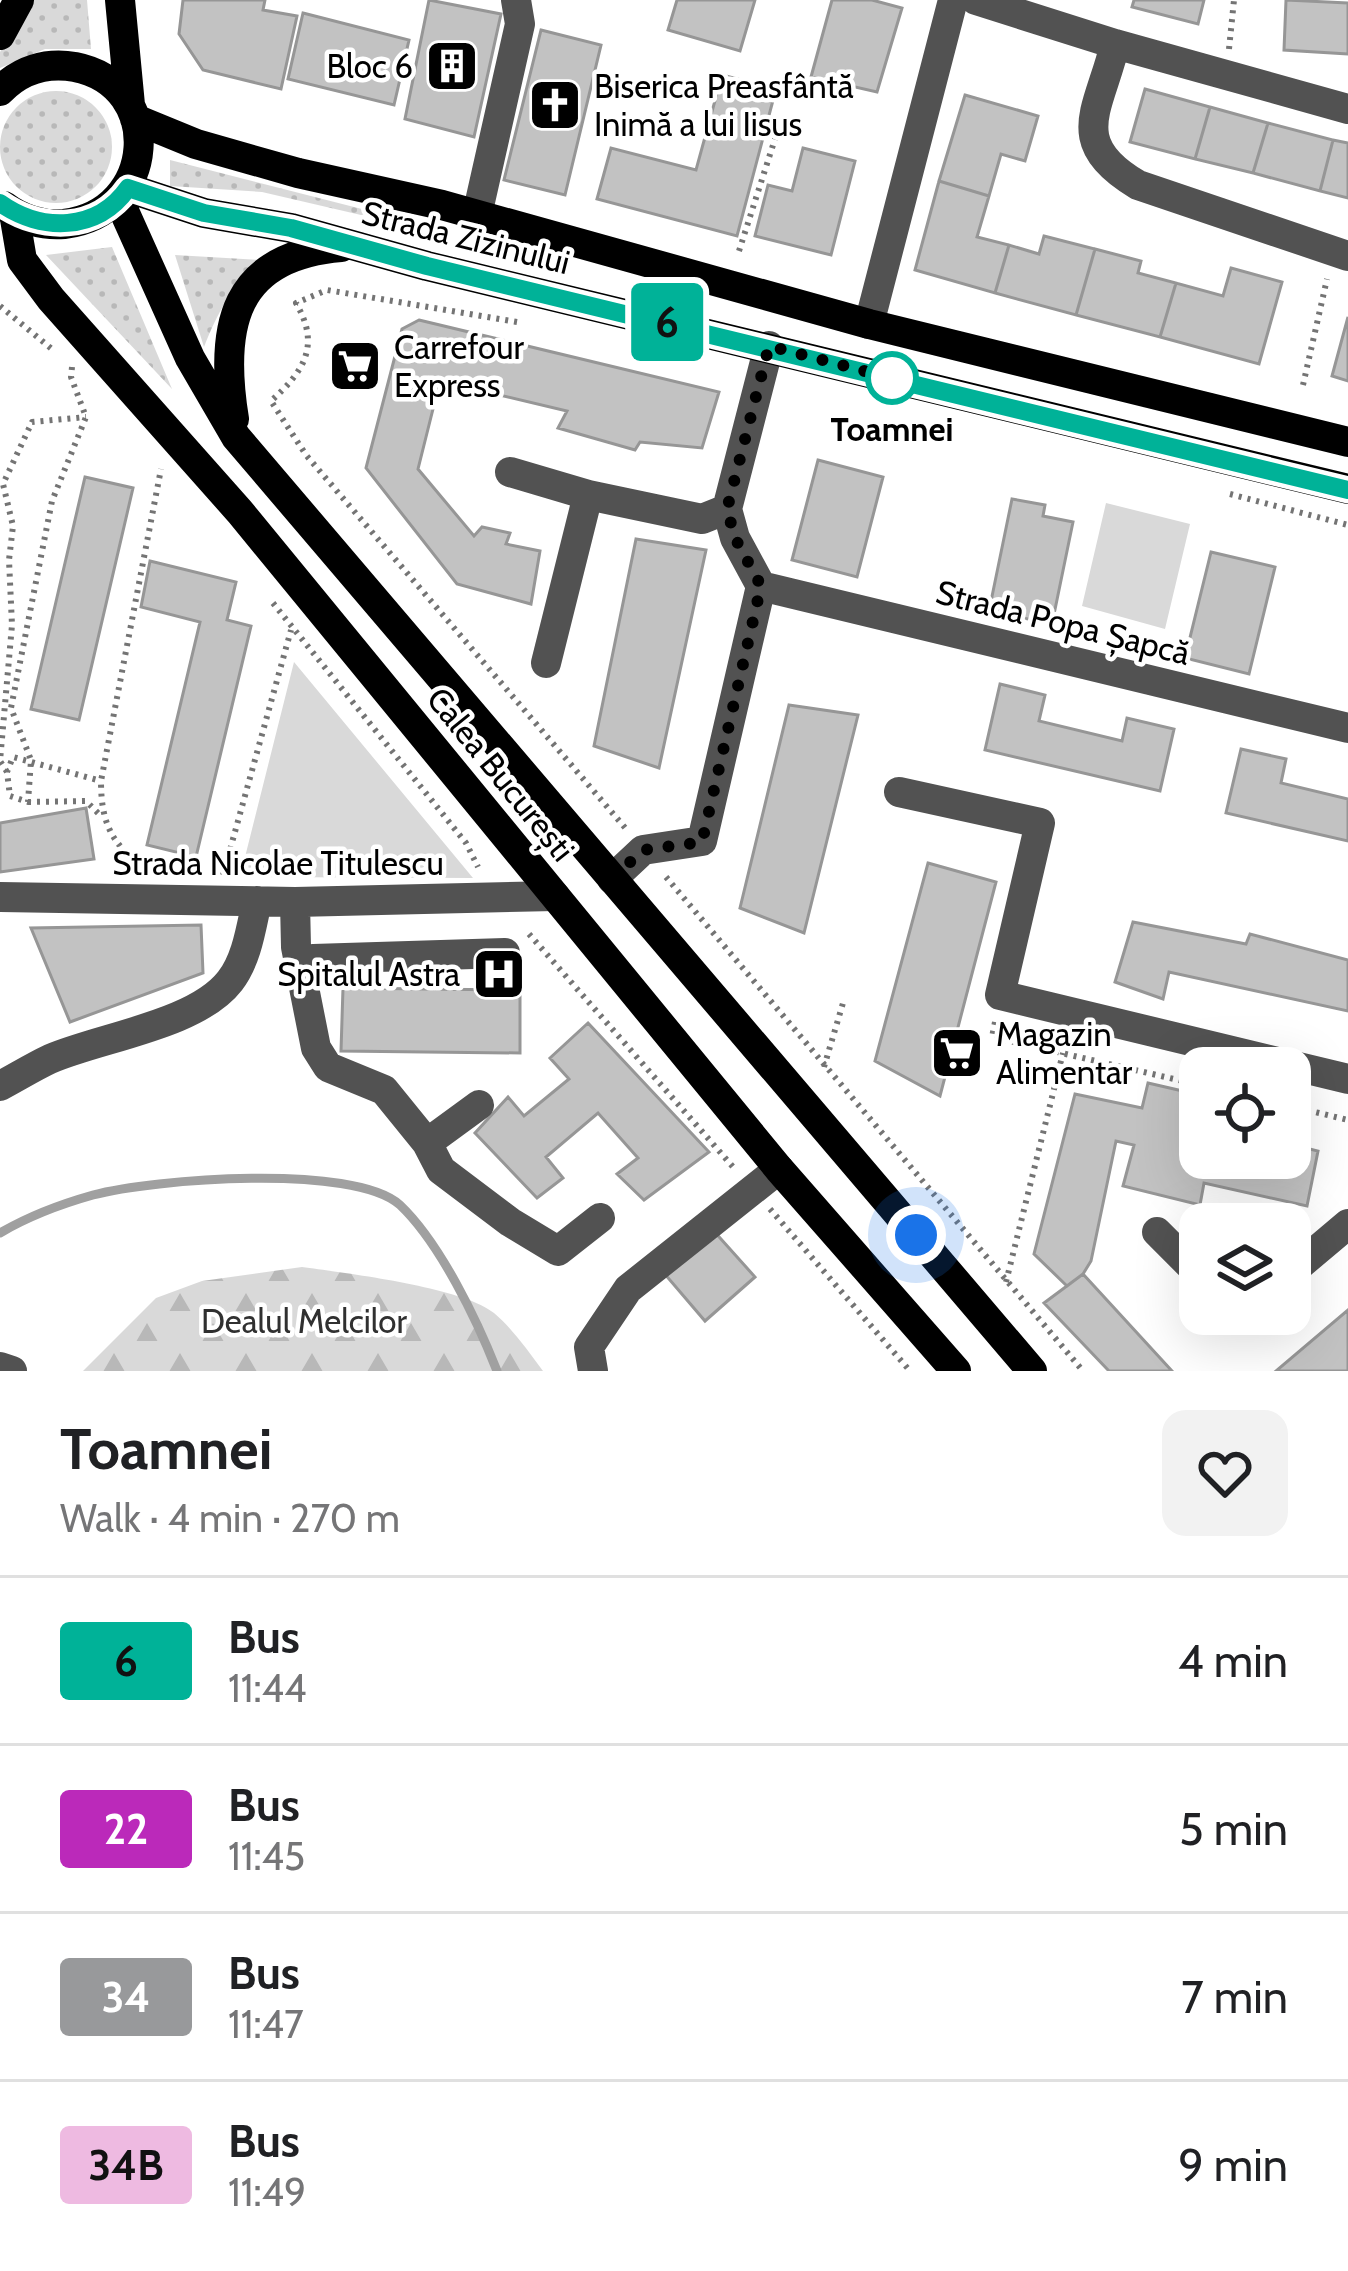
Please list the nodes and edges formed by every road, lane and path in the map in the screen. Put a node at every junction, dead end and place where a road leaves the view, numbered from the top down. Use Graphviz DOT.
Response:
graph roads {
  1 [pos="20,0"];
  2 [pos="120,0"];
  3 [pos="516,0"];
  4 [pos="953,0"];
  5 [pos="976,0"];
  6 [pos="1234,0"];
  7 [pos="0,35"];
  8 [pos="1115,44"];
  9 [pos="1228,52"];
  10 [pos="0,91"];
  11 [pos="1348,109"];
  12 [pos="133,112"];
  13 [pos="782,118"];
  14 [pos="124,194"];
  15 [pos="4,205"];
  16 [pos="477,215"];
  17 [pos="352,246"];
  18 [pos="739,251"];
  19 [pos="1340,254"];
  20 [pos="0,306"];
  21 [pos="869,324"];
  22 [pos="769,346"];
  23 [pos="54,351"];
  24 [pos="87,382"];
  25 [pos="1304,386"];
  26 [pos="86,416"];
  27 [pos="236,437"];
  28 [pos="1348,442"];
  29 [pos="509,472"];
  30 [pos="177,478"];
  31 [pos="1348,490"];
  32 [pos="588,495"];
  33 [pos="727,509"];
  34 [pos="761,586"];
  35 [pos="268,596"];
  36 [pos="291,630"];
  37 [pos="546,663"];
  38 [pos="1348,728"];
  39 [pos="31,760"];
  40 [pos="8,772"];
  41 [pos="101,781"];
  42 [pos="899,792"];
  43 [pos="28,802"];
  44 [pos="101,817"];
  45 [pos="164,879"];
  46 [pos="612,879"];
  47 [pos="218,889"];
  48 [pos="555,896"];
  49 [pos="0,897"];
  50 [pos="499,899"];
  51 [pos="256,901"];
  52 [pos="295,902"];
  53 [pos="505,953"];
  54 [pos="298,964"];
  55 [pos="1000,995"];
  56 [pos="843,1003"];
  57 [pos="1063,1053"];
  58 [pos="824,1067"];
  59 [pos="1348,1079"];
  60 [pos="1179,1080"];
  61 [pos="0,1085"];
  62 [pos="479,1105"];
  63 [pos="1311,1111"];
  64 [pos="1348,1120"];
  65 [pos="427,1142"];
  66 [pos="779,1169"];
  67 [pos="752,1189"];
  68 [pos="600,1218"];
  69 [pos="1348,1224"];
  70 [pos="1156,1232"];
  71 [pos="1179,1254"];
  72 [pos="1311,1255"];
  73 [pos="1006,1282"];
  74 [pos="0,1367"];
  75 [pos="12,1371"];
  76 [pos="593,1371"];
  77 [pos="910,1371"];
  78 [pos="956,1371"];
  79 [pos="1032,1371"];
  1 -- 7 [label="main road"];
  2 -- 12 [label="main road"];
  3 -- 16 [label="street"];
  4 -- 21 [label="street"];
  5 -- 8 [label="street"];
  6 -- 9 [label="path"];
  8 -- 11 [label="street"];
  8 -- 19 [label="street"];
  10 -- 12 [label="main road, Strada Zizinului"];
  12 -- 14 [label="main road"];
  12 -- 16 [label="main road, Strada Zizinului"];
  13 -- 18 [label="path"];
  14 -- 15 [label="main road"];
  14 -- 17 [label="main road, Strada Zizinului"];
  14 -- 27 [label="main road, Calea București"];
  15 -- 48 [label="main road, Calea București"];
  16 -- 21 [label="main road, Strada Zizinului"];
  17 -- 22 [label="main road, Strada Zizinului"];
  17 -- 27 [label="main road"];
  19 -- 25 [label="path"];
  20 -- 23 [label="path"];
  21 -- 28 [label="main road, Strada Zizinului"];
  22 -- 31 [label="main road, Strada Zizinului"];
  22 -- 33 [label="street"];
  24 -- 26 [label="path"];
  26 -- 39 [label="path"];
  26 -- 40 [label="path"];
  27 -- 46 [label="main road, Calea București"];
  29 -- 32 [label="street"];
  30 -- 41 [label="path"];
  32 -- 33 [label="street"];
  32 -- 37 [label="street"];
  33 -- 34 [label="street"];
  34 -- 38 [label="street, Strada Popa Șapcă"];
  34 -- 46 [label="street"];
  35 -- 36 [label="path"];
  36 -- 47 [label="path"];
  36 -- 50 [label="path"];
  39 -- 40 [label="path"];
  39 -- 41 [label="path"];
  39 -- 43 [label="path"];
  40 -- 43 [label="path"];
  41 -- 44 [label="path"];
  42 -- 55 [label="street"];
  43 -- 44 [label="path"];
  44 -- 45 [label="path"];
  46 -- 79 [label="main road, Calea București"];
  48 -- 50 [label="street, Strada Nicolae Titulescu"];
  48 -- 66 [label="main road, Calea București"];
  49 -- 51 [label="street, Strada Nicolae Titulescu"];
  50 -- 52 [label="street, Strada Nicolae Titulescu"];
  50 -- 67 [label="path"];
  51 -- 52 [label="street, Strada Nicolae Titulescu"];
  51 -- 61 [label="street"];
  52 -- 54 [label="street"];
  53 -- 54 [label="street"];
  54 -- 65 [label="street"];
  55 -- 57 [label="path"];
  55 -- 59 [label="street"];
  56 -- 58 [label="path"];
  57 -- 60 [label="path"];
  57 -- 73 [label="path"];
  62 -- 65 [label="street"];
  63 -- 64 [label="path"];
  65 -- 68 [label="street"];
  66 -- 67 [label="street"];
  66 -- 78 [label="main road, Calea București"];
  67 -- 76 [label="street"];
  67 -- 77 [label="path"];
  69 -- 72 [label="street"];
  70 -- 71 [label="street"];
  74 -- 75 [label="street"];
}
